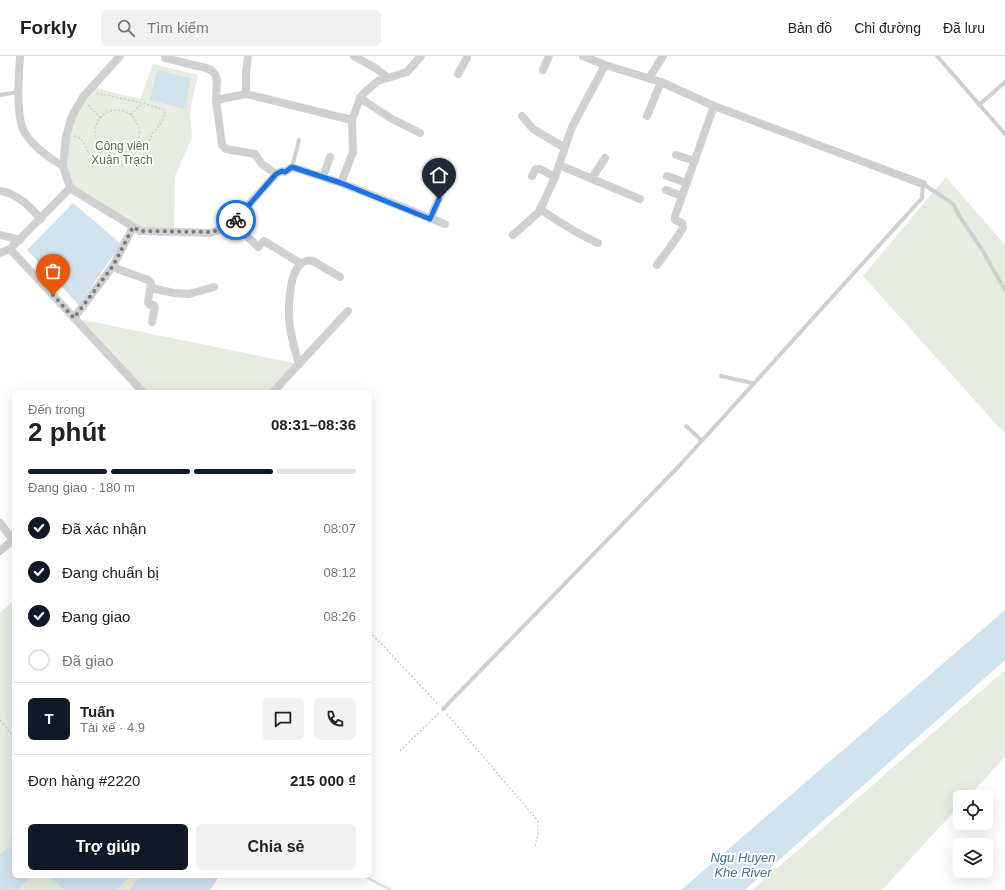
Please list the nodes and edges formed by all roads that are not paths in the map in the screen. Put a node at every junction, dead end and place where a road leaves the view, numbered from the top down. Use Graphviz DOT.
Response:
graph roads {
  1 [pos="20,56"];
  2 [pos="120,56"];
  3 [pos="165,56"];
  4 [pos="248,56"];
  5 [pos="354,56"];
  6 [pos="421,56"];
  7 [pos="467,56"];
  8 [pos="549,56"];
  9 [pos="583,56"];
  10 [pos="663,56"];
  11 [pos="937,56"];
  12 [pos="605,64"];
  13 [pos="543,70"];
  14 [pos="458,74"];
  15 [pos="388,78"];
  16 [pos="649,78"];
  17 [pos="661,82"];
  18 [pos="1005,82"];
  19 [pos="19,92"];
  20 [pos="246,94"];
  21 [pos="0,95"];
  22 [pos="360,98"];
  23 [pos="216,100"];
  24 [pos="979,104"];
  25 [pos="714,106"];
  26 [pos="522,116"];
  27 [pos="647,116"];
  28 [pos="352,120"];
  29 [pos="420,133"];
  30 [pos="1005,134"];
  31 [pos="299,140"];
  32 [pos="565,148"];
  33 [pos="676,154"];
  34 [pos="330,157"];
  35 [pos="605,158"];
  36 [pos="694,161"];
  37 [pos="560,165"];
  38 [pos="63,166"];
  39 [pos="292,167"];
  40 [pos="276,174"];
  41 [pos="532,176"];
  42 [pos="667,176"];
  43 [pos="323,177"];
  44 [pos="555,177"];
  45 [pos="592,178"];
  46 [pos="341,183"];
  47 [pos="687,183"];
  48 [pos="923,184"];
  49 [pos="70,188"];
  50 [pos="443,188"];
  51 [pos="666,190"];
  52 [pos="0,191"];
  53 [pos="682,196"];
  54 [pos="640,199"];
  55 [pos="540,209"];
  56 [pos="41,219"];
  57 [pos="430,219"];
  58 [pos="233,222"];
  59 [pos="445,224"];
  60 [pos="133,227"];
  61 [pos="0,235"];
  62 [pos="513,235"];
  63 [pos="20,240"];
  64 [pos="598,243"];
  65 [pos="10,249"];
  66 [pos="0,253"];
  67 [pos="300,263"];
  68 [pos="113,266"];
  69 [pos="657,266"];
  70 [pos="340,277"];
  71 [pos="214,287"];
  72 [pos="150,288"];
  73 [pos="1005,290"];
  74 [pos="348,311"];
  75 [pos="74,318"];
  76 [pos="152,322"];
  77 [pos="299,364"];
  78 [pos="720,376"];
  79 [pos="752,383"];
  80 [pos="141,390"];
  81 [pos="276,390"];
  82 [pos="686,426"];
  83 [pos="701,440"];
  84 [pos="0,523"];
  85 [pos="12,538"];
  86 [pos="12,542"];
  87 [pos="0,551"];
  88 [pos="443,709"];
  1 -- 19 [label="street"];
  2 -- 38 [label="street"];
  3 -- 23 [label="street"];
  4 -- 20 [label="street"];
  5 -- 15 [label="street"];
  6 -- 15 [label="street"];
  7 -- 14 [label="street"];
  8 -- 13 [label="street"];
  9 -- 12 [label="street"];
  10 -- 16 [label="street"];
  11 -- 24 [label="lane"];
  12 -- 16 [label="street"];
  12 -- 32 [label="street"];
  15 -- 22 [label="street"];
  16 -- 17 [label="street"];
  17 -- 25 [label="street"];
  17 -- 27 [label="street"];
  18 -- 24 [label="lane"];
  19 -- 21 [label="lane"];
  19 -- 38 [label="street"];
  20 -- 23 [label="street"];
  20 -- 28 [label="street"];
  22 -- 28 [label="street"];
  22 -- 29 [label="street"];
  23 -- 40 [label="street"];
  24 -- 30 [label="lane"];
  25 -- 36 [label="street"];
  25 -- 48 [label="street"];
  26 -- 32 [label="street"];
  28 -- 46 [label="street"];
  31 -- 39 [label="lane"];
  32 -- 37 [label="street"];
  33 -- 36 [label="street"];
  34 -- 43 [label="street"];
  35 -- 45 [label="street"];
  36 -- 47 [label="street"];
  37 -- 44 [label="street"];
  37 -- 45 [label="street"];
  38 -- 49 [label="street"];
  39 -- 40 [label="street"];
  39 -- 43 [label="street"];
  40 -- 58 [label="street"];
  41 -- 44 [label="street"];
  42 -- 47 [label="street"];
  43 -- 46 [label="street"];
  44 -- 55 [label="street"];
  45 -- 54 [label="street"];
  46 -- 57 [label="street"];
  47 -- 53 [label="street"];
  48 -- 73 [label="lane"];
  48 -- 79 [label="lane"];
  49 -- 56 [label="street"];
  49 -- 60 [label="street"];
  50 -- 57 [label="street"];
  51 -- 53 [label="street"];
  52 -- 56 [label="street"];
  53 -- 69 [label="street"];
  55 -- 62 [label="street"];
  55 -- 64 [label="street"];
  56 -- 63 [label="street"];
  57 -- 59 [label="street"];
  58 -- 60 [label="street"];
  58 -- 67 [label="street"];
  60 -- 68 [label="street"];
  61 -- 63 [label="street"];
  63 -- 65 [label="street"];
  65 -- 66 [label="street"];
  65 -- 75 [label="street"];
  67 -- 70 [label="street"];
  67 -- 77 [label="street"];
  68 -- 72 [label="street"];
  68 -- 75 [label="street"];
  71 -- 72 [label="street"];
  72 -- 76 [label="street"];
  74 -- 77 [label="street"];
  75 -- 80 [label="street"];
  77 -- 81 [label="street"];
  78 -- 79 [label="lane"];
  79 -- 83 [label="lane"];
  82 -- 83 [label="lane"];
  83 -- 88 [label="lane"];
  84 -- 85 [label="street"];
  86 -- 87 [label="street"];
}
